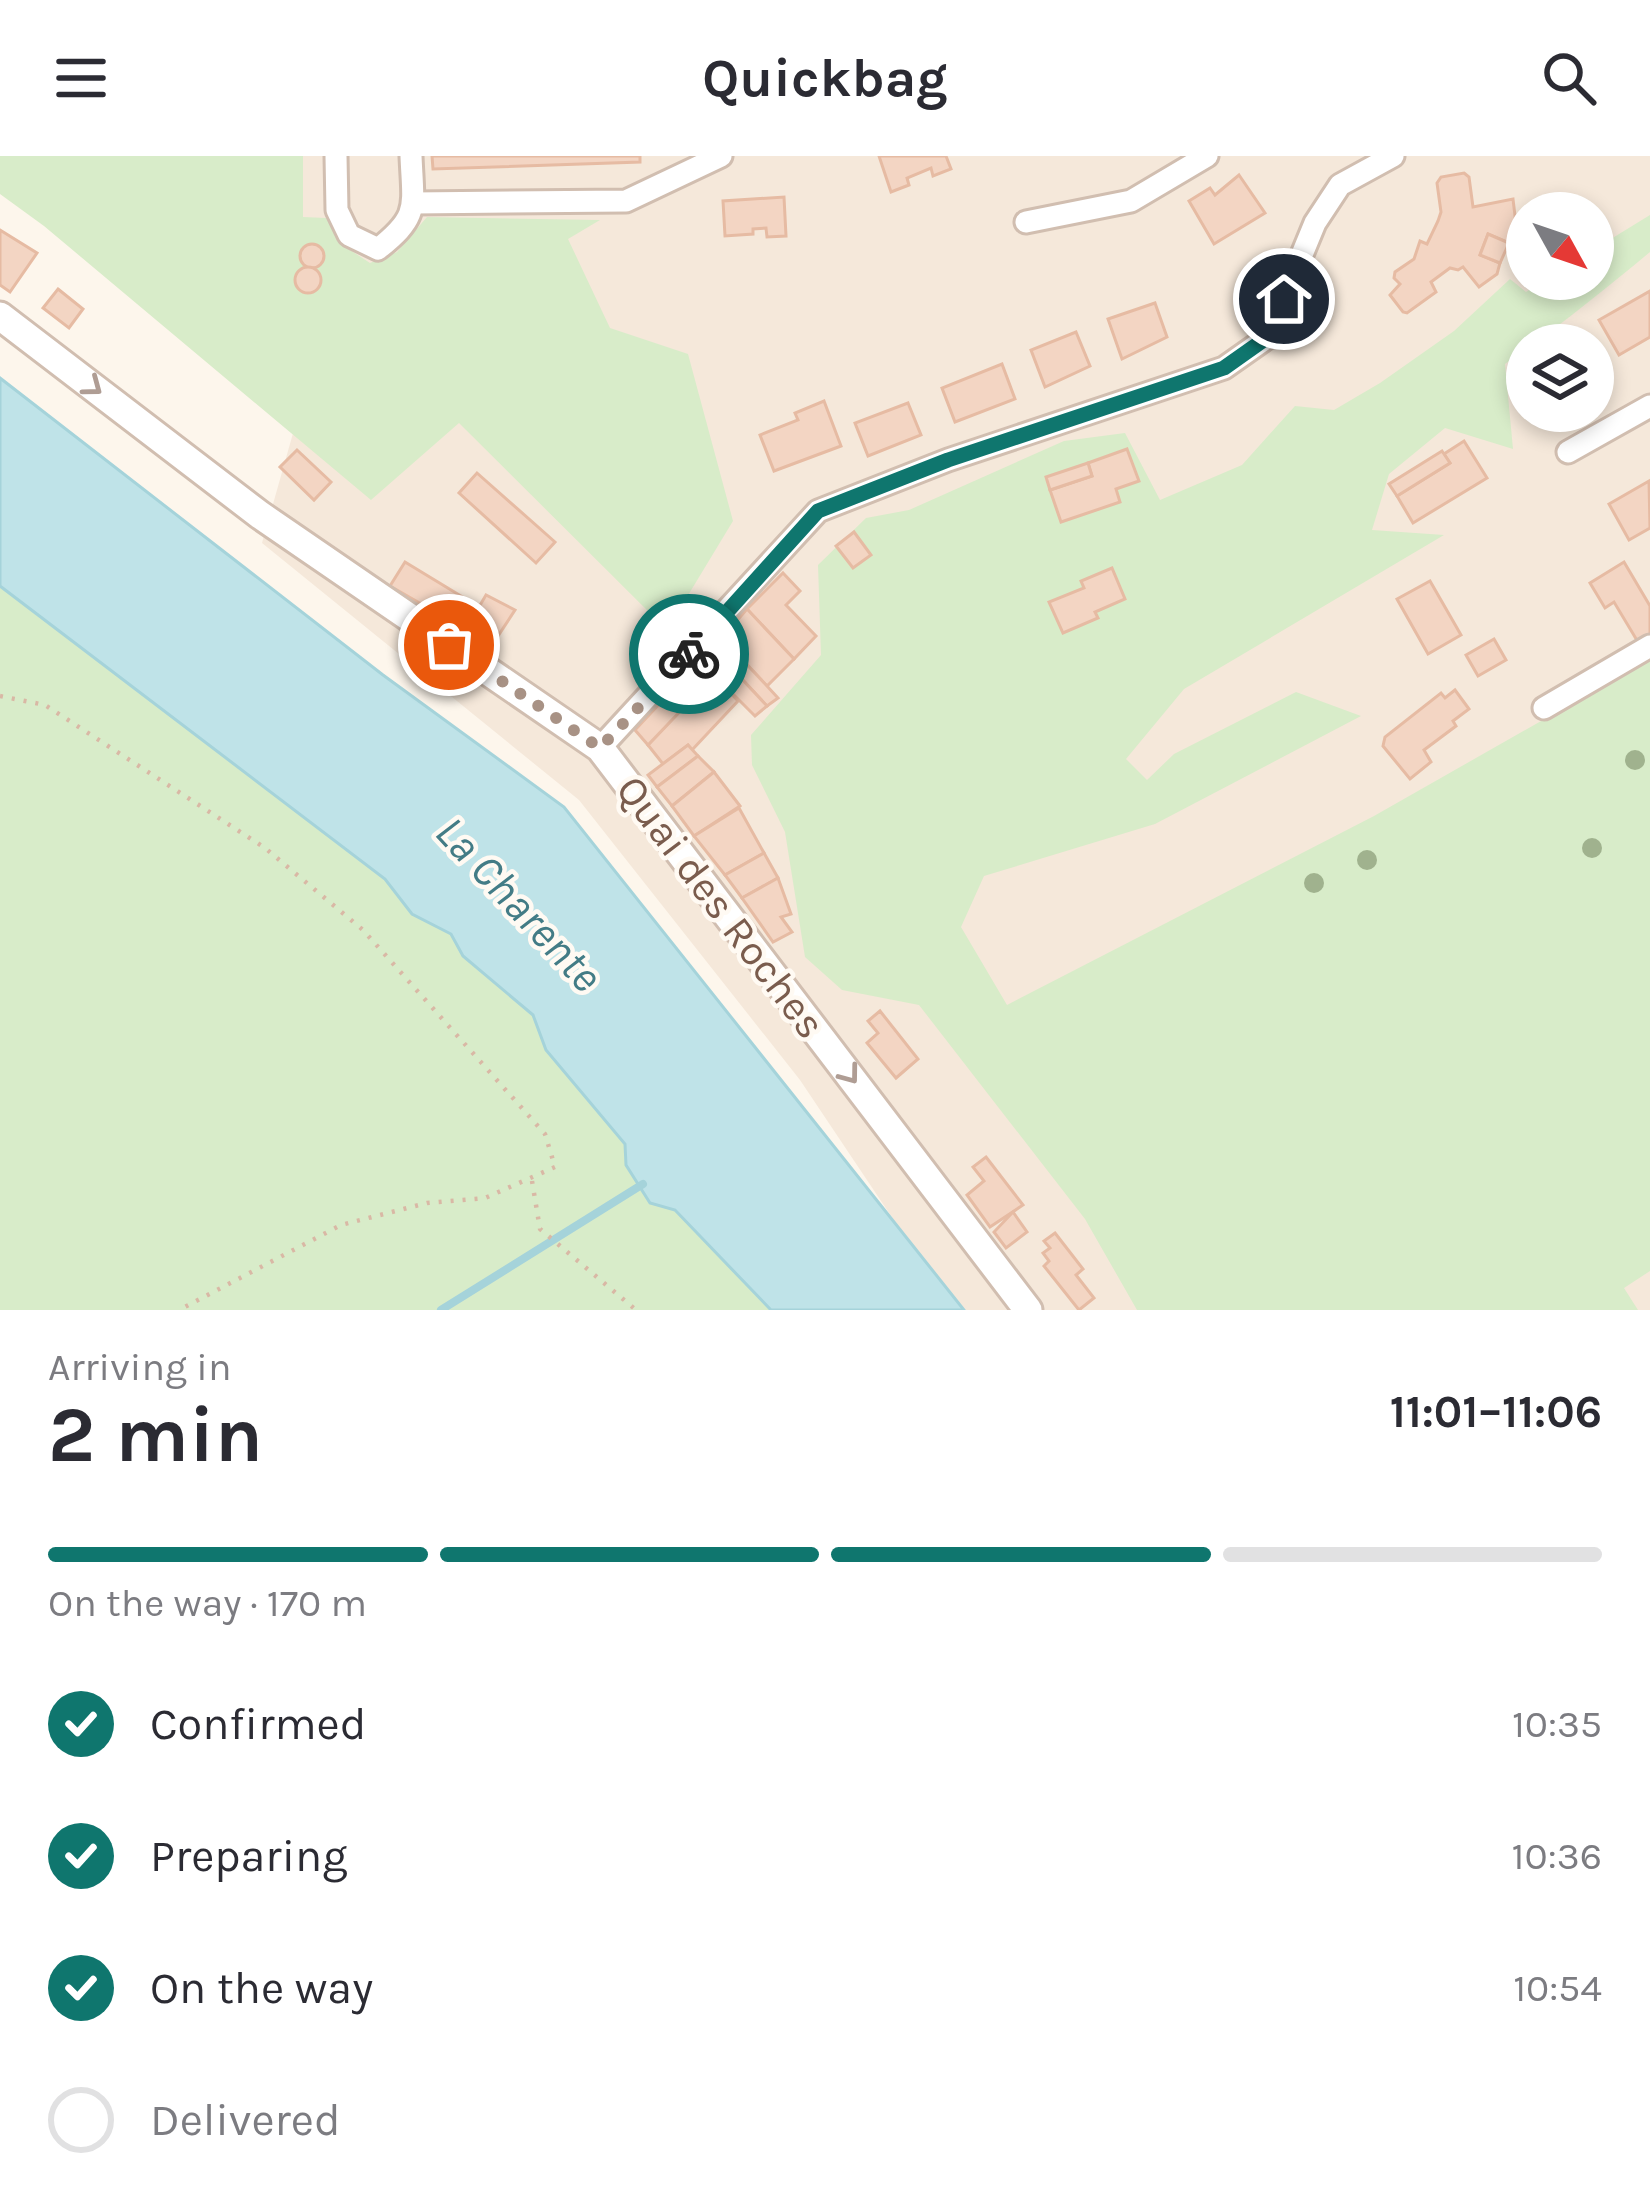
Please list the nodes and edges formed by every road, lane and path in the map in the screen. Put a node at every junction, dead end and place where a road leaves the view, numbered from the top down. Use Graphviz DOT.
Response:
graph roads {
  1 [pos="336,156"];
  2 [pos="411,156"];
  3 [pos="722,156"];
  4 [pos="1207,156"];
  5 [pos="1393,156"];
  6 [pos="412,203"];
  7 [pos="1027,222"];
  8 [pos="0,316"];
  9 [pos="1650,406"];
  10 [pos="1568,452"];
  11 [pos="1650,646"];
  12 [pos="0,696"];
  13 [pos="1544,708"];
  14 [pos="600,748"];
  15 [pos="531,1179"];
  16 [pos="179,1310"];
  17 [pos="636,1310"];
  18 [pos="1028,1310"];
  1 -- 6 [label="street"];
  2 -- 6 [label="street"];
  3 -- 6 [label="street"];
  4 -- 7 [label="street"];
  5 -- 14 [label="street"];
  8 -- 14 [label="street, Quai des Roches, one-way"];
  9 -- 10 [label="street"];
  11 -- 13 [label="street"];
  12 -- 15 [label="path"];
  14 -- 18 [label="street, Quai des Roches, one-way"];
  15 -- 16 [label="path"];
  15 -- 17 [label="path"];
}
